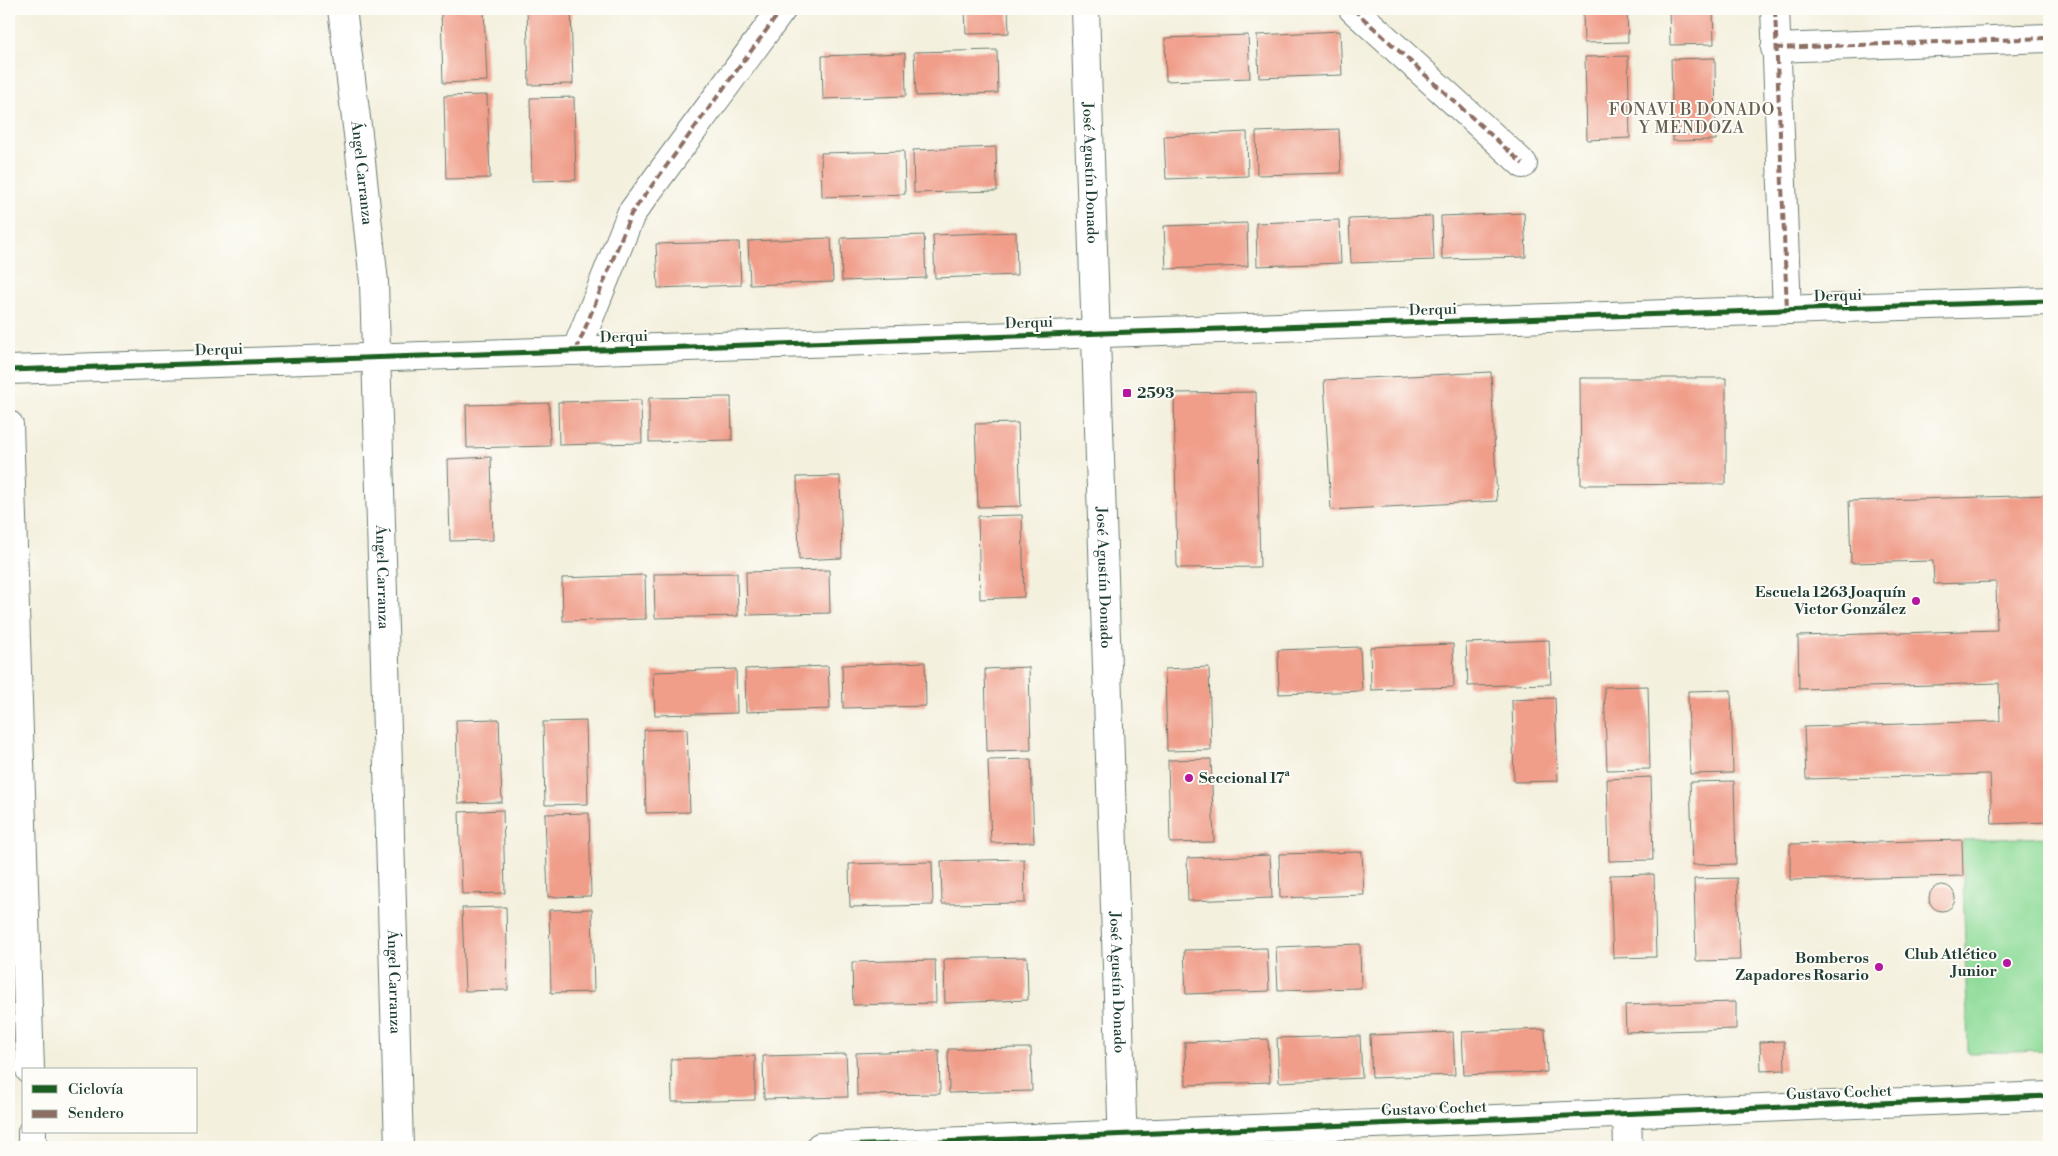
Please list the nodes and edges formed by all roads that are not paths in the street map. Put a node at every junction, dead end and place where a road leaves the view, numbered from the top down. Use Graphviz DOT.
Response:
graph roads {
  1 [pos="342,9"];
  2 [pos="782,9"];
  3 [pos="1085,9"];
  4 [pos="1353,9"];
  5 [pos="1775,9"];
  6 [pos="2049,38"];
  7 [pos="1775,48"];
  8 [pos="1523,164"];
  9 [pos="2049,302"];
  10 [pos="1787,310"];
  11 [pos="1096,333"];
  12 [pos="576,351"];
  13 [pos="377,358"];
  14 [pos="9,370"];
  15 [pos="9,424"];
  16 [pos="30,1068"];
  17 [pos="2049,1096"];
  18 [pos="1627,1114"];
  19 [pos="32,1134"];
  20 [pos="1123,1141"];
  21 [pos="32,1147"];
  22 [pos="398,1147"];
  23 [pos="820,1147"];
  24 [pos="1628,1147"];
  1 -- 13 [label="street, Ángel Carranza"];
  2 -- 12 [label="street"];
  3 -- 11 [label="street, José Agustín Donado"];
  4 -- 8 [label="street"];
  5 -- 7 [label="street"];
  6 -- 7 [label="street"];
  7 -- 10 [label="street"];
  9 -- 10 [label="street, Derqui"];
  10 -- 11 [label="street, Derqui"];
  11 -- 12 [label="street, Derqui"];
  11 -- 20 [label="street, José Agustín Donado"];
  12 -- 13 [label="street, Derqui"];
  13 -- 14 [label="street, Derqui"];
  13 -- 22 [label="street, Ángel Carranza"];
  15 -- 16 [label="street"];
  17 -- 18 [label="street, Gustavo Cochet"];
  18 -- 20 [label="street, Gustavo Cochet"];
  18 -- 24 [label="street"];
  19 -- 21 [label="street"];
  20 -- 23 [label="street, Gustavo Cochet"];
}
